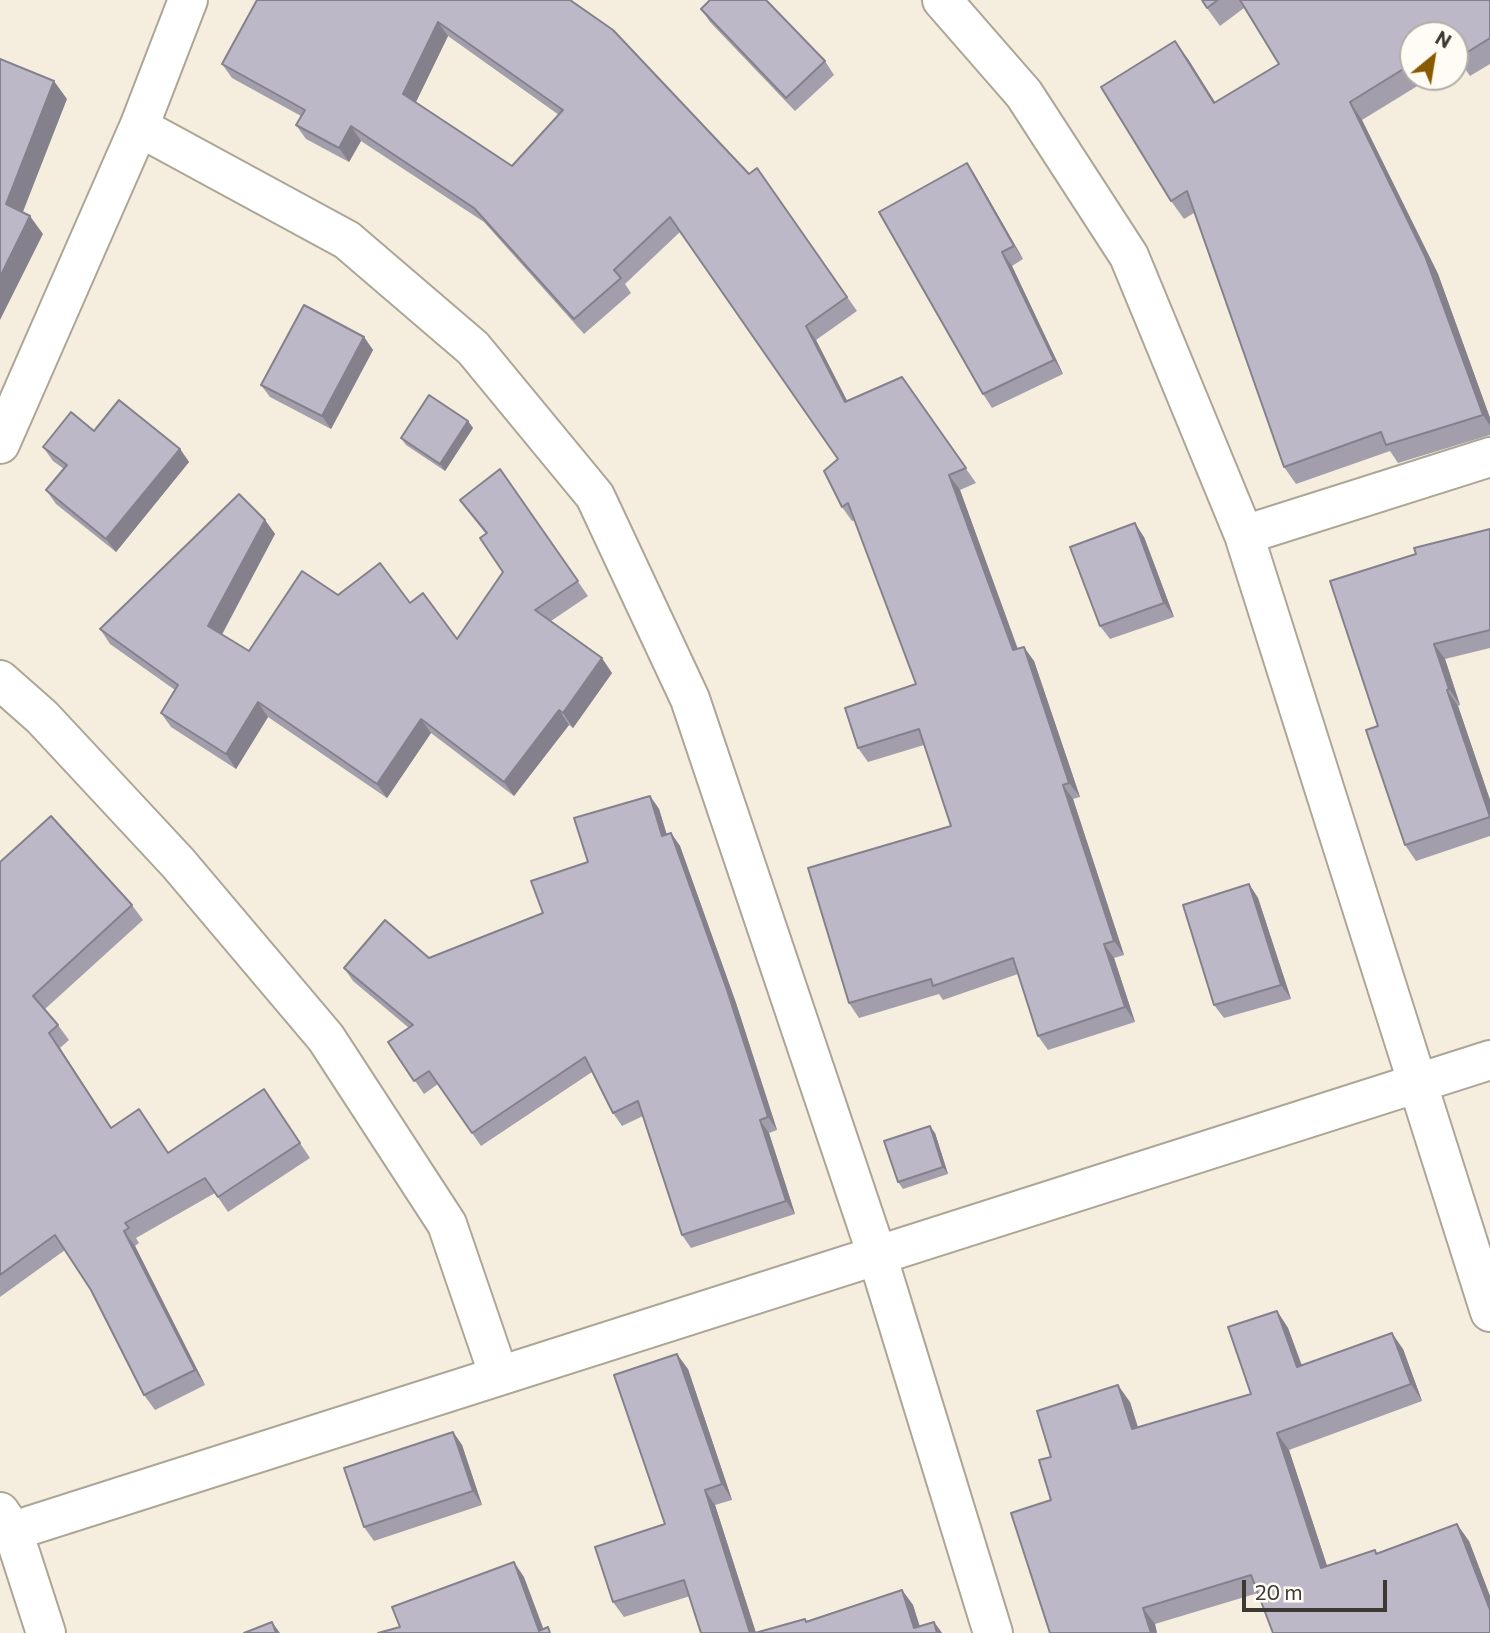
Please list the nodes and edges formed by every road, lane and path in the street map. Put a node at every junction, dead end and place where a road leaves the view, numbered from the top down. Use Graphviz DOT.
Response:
graph roads {
  1 [pos="188,0"];
  2 [pos="943,0"];
  3 [pos="139,127"];
  4 [pos="0,444"];
  5 [pos="1490,457"];
  6 [pos="1244,536"];
  7 [pos="0,680"];
  8 [pos="1490,1060"];
  9 [pos="1418,1083"];
  10 [pos="878,1258"];
  11 [pos="1490,1312"];
  12 [pos="499,1376"];
  13 [pos="6,1522"];
  14 [pos="46,1633"];
  15 [pos="993,1633"];
  1 -- 3 [label="street"];
  2 -- 6 [label="street"];
  3 -- 4 [label="street"];
  3 -- 10 [label="street"];
  5 -- 6 [label="street"];
  6 -- 9 [label="street"];
  7 -- 12 [label="street"];
  8 -- 9 [label="street"];
  9 -- 10 [label="street"];
  9 -- 11 [label="street"];
  10 -- 12 [label="street"];
  10 -- 15 [label="street"];
  12 -- 13 [label="street"];
  13 -- 14 [label="street"];
}
